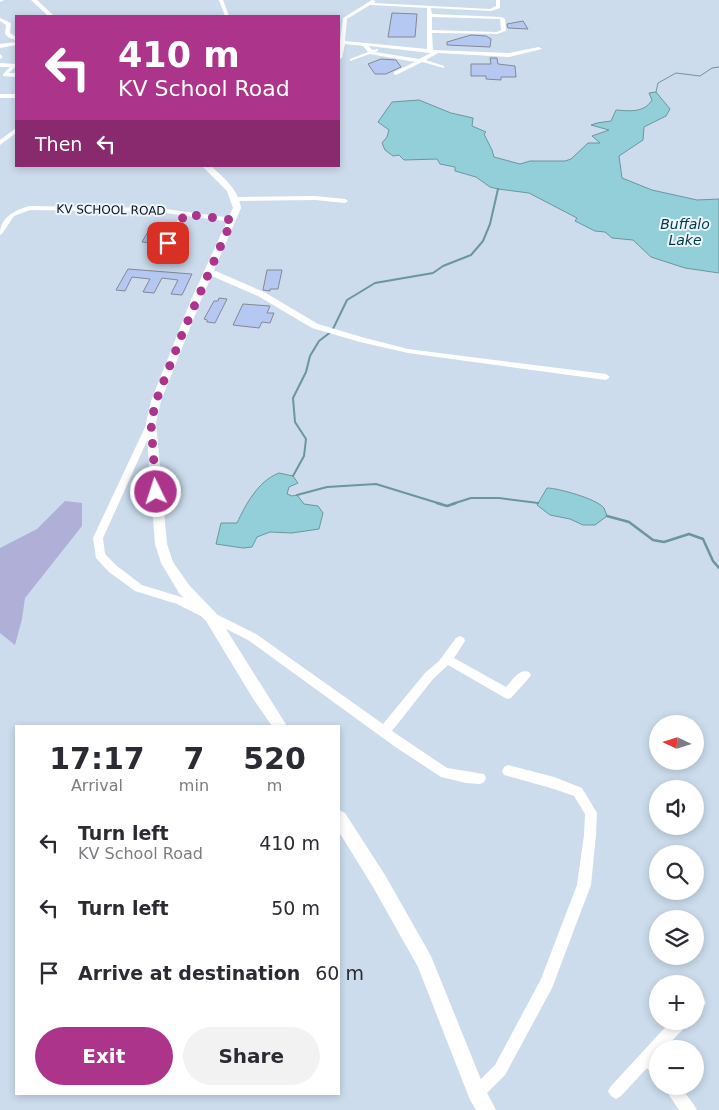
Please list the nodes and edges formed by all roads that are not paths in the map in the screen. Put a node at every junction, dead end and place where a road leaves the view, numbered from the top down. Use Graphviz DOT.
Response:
graph roads {
  1 [pos="27,0"];
  2 [pos="34,0"];
  3 [pos="221,0"];
  4 [pos="374,0"];
  5 [pos="444,0"];
  6 [pos="498,0"];
  7 [pos="369,4"];
  8 [pos="429,8"];
  9 [pos="442,8"];
  10 [pos="43,15"];
  11 [pos="51,15"];
  12 [pos="227,15"];
  13 [pos="429,15"];
  14 [pos="0,19"];
  15 [pos="429,31"];
  16 [pos="343,35"];
  17 [pos="15,39"];
  18 [pos="340,42"];
  19 [pos="348,43"];
  20 [pos="364,44"];
  21 [pos="15,45"];
  22 [pos="0,47"];
  23 [pos="384,47"];
  24 [pos="539,49"];
  25 [pos="433,51"];
  26 [pos="372,52"];
  27 [pos="340,58"];
  28 [pos="352,60"];
  29 [pos="421,60"];
  30 [pos="340,61"];
  31 [pos="0,65"];
  32 [pos="442,67"];
  33 [pos="396,73"];
  34 [pos="15,75"];
  35 [pos="0,96"];
  36 [pos="15,96"];
  37 [pos="15,131"];
  38 [pos="0,143"];
  39 [pos="207,167"];
  40 [pos="237,199"];
  41 [pos="345,201"];
  42 [pos="185,214"];
  43 [pos="232,220"];
  44 [pos="0,232"];
  45 [pos="159,258"];
  46 [pos="208,271"];
  47 [pos="606,376"];
  48 [pos="151,423"];
  49 [pos="211,617"];
  50 [pos="460,641"];
  51 [pos="447,659"];
  52 [pos="525,675"];
  53 [pos="279,725"];
  54 [pos="384,732"];
  55 [pos="508,771"];
  56 [pos="480,778"];
  57 [pos="340,820"];
  58 [pos="672,1030"];
  59 [pos="647,1056"];
  60 [pos="649,1059"];
  61 [pos="616,1091"];
  62 [pos="677,1095"];
  63 [pos="477,1101"];
  64 [pos="486,1110"];
  65 [pos="689,1110"];
  1 -- 10 [label="street"];
  2 -- 11 [label="street"];
  3 -- 12 [label="street"];
  4 -- 7 [label="street"];
  5 -- 9 [label="street"];
  6 -- 9 [label="street"];
  7 -- 8 [label="street"];
  7 -- 16 [label="street"];
  8 -- 9 [label="street"];
  8 -- 13 [label="street"];
  13 -- 15 [label="street"];
  13 -- 15 [label="street"];
  14 -- 17 [label="street"];
  15 -- 25 [label="street"];
  16 -- 18 [label="street"];
  16 -- 19 [label="street"];
  18 -- 19 [label="street"];
  18 -- 27 [label="street"];
  19 -- 20 [label="street"];
  19 -- 30 [label="street"];
  20 -- 23 [label="street"];
  20 -- 26 [label="street"];
  21 -- 22 [label="street"];
  23 -- 25 [label="street"];
  23 -- 26 [label="street"];
  24 -- 25 [label="street"];
  25 -- 29 [label="street"];
  26 -- 28 [label="street"];
  26 -- 29 [label="street"];
  29 -- 32 [label="street"];
  29 -- 33 [label="street"];
  31 -- 34 [label="street"];
  35 -- 36 [label="street"];
  37 -- 38 [label="street"];
  39 -- 40 [label="street"];
  40 -- 41 [label="street"];
  40 -- 43 [label="street"];
  42 -- 43 [label="street, KV SCHOOL ROAD"];
  42 -- 44 [label="street, KV SCHOOL ROAD"];
  42 -- 45 [label="street"];
  43 -- 46 [label="street"];
  46 -- 47 [label="street"];
  46 -- 48 [label="street"];
  48 -- 49 [label="street"];
  48 -- 49 [label="street"];
  49 -- 53 [label="street"];
  49 -- 54 [label="street"];
  50 -- 51 [label="street"];
  51 -- 52 [label="street"];
  51 -- 54 [label="street"];
  54 -- 56 [label="street"];
  55 -- 63 [label="street"];
  57 -- 63 [label="street"];
  58 -- 59 [label="street"];
  59 -- 60 [label="street"];
  59 -- 61 [label="street"];
  62 -- 65 [label="street"];
  63 -- 64 [label="street"];
}
